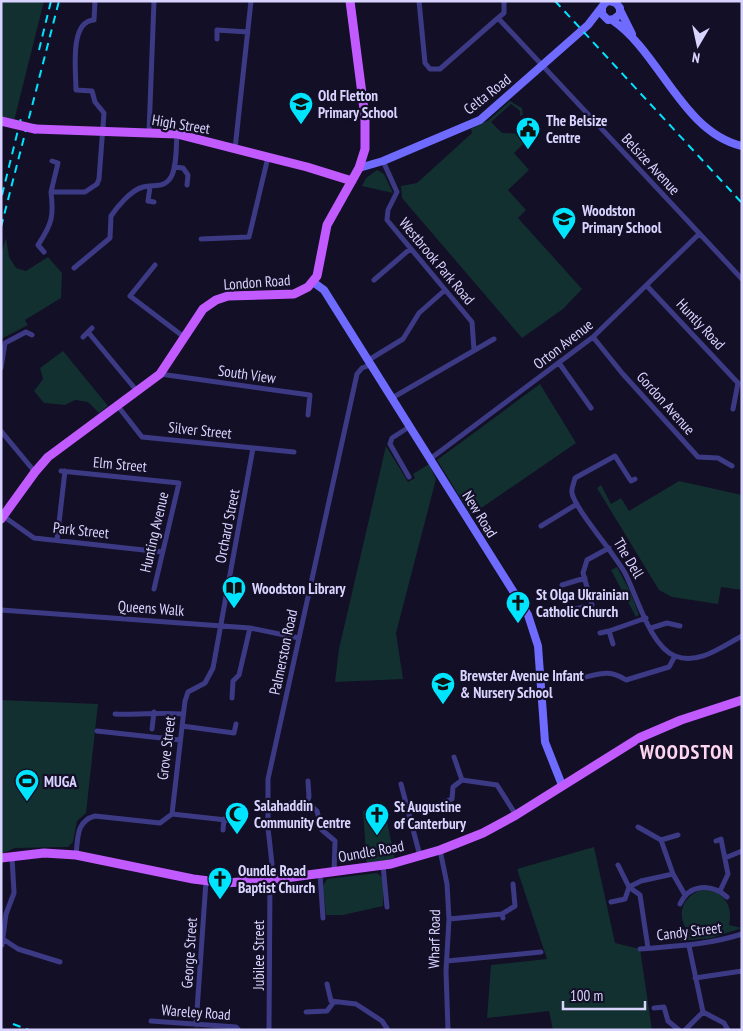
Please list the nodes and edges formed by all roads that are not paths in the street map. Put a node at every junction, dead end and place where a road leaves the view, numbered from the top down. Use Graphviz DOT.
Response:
graph roads {
  1 [pos="94,1"];
  2 [pos="154,1"];
  3 [pos="251,1"];
  4 [pos="350,1"];
  5 [pos="419,1"];
  6 [pos="504,1"];
  7 [pos="602,9"];
  8 [pos="620,10"];
  9 [pos="498,18"];
  10 [pos="610,20"];
  11 [pos="588,25"];
  12 [pos="248,32"];
  13 [pos="217,39"];
  14 [pos="634,40"];
  15 [pos="543,66"];
  16 [pos="1,121"];
  17 [pos="101,131"];
  18 [pos="149,132"];
  19 [pos="177,134"];
  20 [pos="742,146"];
  21 [pos="236,148"];
  22 [pos="268,157"];
  23 [pos="52,161"];
  24 [pos="383,161"];
  25 [pos="174,167"];
  26 [pos="359,168"];
  27 [pos="352,181"];
  28 [pos="187,185"];
  29 [pos="150,187"];
  30 [pos="51,192"];
  31 [pos="154,202"];
  32 [pos="700,234"];
  33 [pos="201,239"];
  34 [pos="410,249"];
  35 [pos="44,252"];
  36 [pos="155,265"];
  37 [pos="74,268"];
  38 [pos="742,279"];
  39 [pos="374,280"];
  40 [pos="313,282"];
  41 [pos="647,286"];
  42 [pos="445,290"];
  43 [pos="92,328"];
  44 [pos="32,334"];
  45 [pos="184,337"];
  46 [pos="593,337"];
  47 [pos="494,339"];
  48 [pos="474,350"];
  49 [pos="368,363"];
  50 [pos="560,364"];
  51 [pos="1,368"];
  52 [pos="160,374"];
  53 [pos="138,391"];
  54 [pos="392,398"];
  55 [pos="117,406"];
  56 [pos="591,408"];
  57 [pos="733,409"];
  58 [pos="308,415"];
  59 [pos="409,427"];
  60 [pos="1,431"];
  61 [pos="7,439"];
  62 [pos="1,442"];
  63 [pos="253,448"];
  64 [pos="294,452"];
  65 [pos="430,459"];
  66 [pos="732,466"];
  67 [pos="35,472"];
  68 [pos="409,477"];
  69 [pos="634,479"];
  70 [pos="177,482"];
  71 [pos="577,504"];
  72 [pos="2,517"];
  73 [pos="541,526"];
  74 [pos="57,540"];
  75 [pos="609,548"];
  76 [pos="162,552"];
  77 [pos="585,578"];
  78 [pos="562,586"];
  79 [pos="154,589"];
  80 [pos="575,609"];
  81 [pos="1,610"];
  82 [pos="646,618"];
  83 [pos="220,626"];
  84 [pos="680,626"];
  85 [pos="250,628"];
  86 [pos="651,628"];
  87 [pos="609,631"];
  88 [pos="600,633"];
  89 [pos="742,636"];
  90 [pos="299,638"];
  91 [pos="613,644"];
  92 [pos="675,656"];
  93 [pos="586,677"];
  94 [pos="193,688"];
  95 [pos="232,698"];
  96 [pos="742,700"];
  97 [pos="154,712"];
  98 [pos="114,714"];
  99 [pos="183,714"];
  100 [pos="236,724"];
  101 [pos="182,726"];
  102 [pos="152,728"];
  103 [pos="97,731"];
  104 [pos="234,733"];
  105 [pos="241,734"];
  106 [pos="180,740"];
  107 [pos="454,756"];
  108 [pos="462,780"];
  109 [pos="308,781"];
  110 [pos="401,784"];
  111 [pos="562,785"];
  112 [pos="307,802"];
  113 [pos="292,803"];
  114 [pos="437,804"];
  115 [pos="172,814"];
  116 [pos="516,815"];
  117 [pos="224,820"];
  118 [pos="244,822"];
  119 [pos="638,827"];
  120 [pos="223,830"];
  121 [pos="678,835"];
  122 [pos="661,840"];
  123 [pos="716,841"];
  124 [pos="440,850"];
  125 [pos="742,852"];
  126 [pos="76,855"];
  127 [pos="420,856"];
  128 [pos="12,857"];
  129 [pos="1,858"];
  130 [pos="725,858"];
  131 [pos="272,864"];
  132 [pos="383,865"];
  133 [pos="618,865"];
  134 [pos="334,872"];
  135 [pos="320,874"];
  136 [pos="673,874"];
  137 [pos="270,880"];
  138 [pos="206,881"];
  139 [pos="512,884"];
  140 [pos="629,887"];
  141 [pos="720,891"];
  142 [pos="685,895"];
  143 [pos="727,897"];
  144 [pos="611,902"];
  145 [pos="680,904"];
  146 [pos="387,907"];
  147 [pos="323,918"];
  148 [pos="449,919"];
  149 [pos="742,934"];
  150 [pos="2,941"];
  151 [pos="689,946"];
  152 [pos="648,948"];
  153 [pos="640,949"];
  154 [pos="541,952"];
  155 [pos="447,961"];
  156 [pos="60,962"];
  157 [pos="742,971"];
  158 [pos="695,978"];
  159 [pos="327,984"];
  160 [pos="333,1003"];
  161 [pos="654,1008"];
  162 [pos="306,1012"];
  163 [pos="703,1012"];
  164 [pos="151,1021"];
  165 [pos="196,1026"];
  166 [pos="238,1029"];
  167 [pos="269,1030"];
  168 [pos="388,1030"];
  169 [pos="448,1030"];
  170 [pos="679,1030"];
  171 [pos="685,1030"];
  172 [pos="728,1030"];
  1 -- 17 [label="street"];
  2 -- 18 [label="street"];
  3 -- 12 [label="street"];
  4 -- 26 [label="main road, London Road"];
  5 -- 9 [label="street"];
  6 -- 9 [label="street"];
  7 -- 8 [label="street"];
  7 -- 10 [label="street"];
  7 -- 11 [label="street, Celta Road"];
  8 -- 10 [label="street"];
  8 -- 14 [label="street"];
  9 -- 15 [label="street, Belsize Avenue"];
  10 -- 11 [label="street, Celta Road"];
  10 -- 14 [label="street"];
  11 -- 15 [label="street, Celta Road"];
  12 -- 13 [label="street"];
  12 -- 21 [label="street"];
  14 -- 20 [label="street"];
  15 -- 24 [label="street, Celta Road"];
  15 -- 32 [label="street, Belsize Avenue"];
  16 -- 17 [label="main road, High Street, bridge"];
  17 -- 18 [label="main road, High Street"];
  17 -- 30 [label="street"];
  18 -- 19 [label="main road, High Street"];
  19 -- 21 [label="main road, High Street"];
  19 -- 25 [label="street"];
  21 -- 22 [label="main road, High Street"];
  22 -- 27 [label="main road, High Street"];
  22 -- 33 [label="street"];
  23 -- 30 [label="street"];
  24 -- 26 [label="street, Celta Road"];
  24 -- 34 [label="street, Westbrook Park Road"];
  25 -- 28 [label="street"];
  25 -- 29 [label="street"];
  26 -- 27 [label="main road, London Road"];
  27 -- 40 [label="main road, London Road"];
  29 -- 31 [label="street"];
  29 -- 37 [label="street"];
  30 -- 35 [label="street"];
  32 -- 38 [label="street, Belsize Avenue"];
  32 -- 41 [label="street, Orton Avenue"];
  34 -- 39 [label="street"];
  34 -- 42 [label="street, Westbrook Park Road"];
  36 -- 45 [label="street"];
  40 -- 45 [label="main road, London Road"];
  40 -- 49 [label="street, New Road"];
  41 -- 46 [label="street, Orton Avenue"];
  41 -- 57 [label="street, Huntly Road"];
  42 -- 48 [label="street, Westbrook Park Road"];
  42 -- 49 [label="street, Palmerston Road"];
  43 -- 53 [label="street"];
  44 -- 51 [label="street"];
  45 -- 52 [label="main road, London Road"];
  46 -- 50 [label="street, Orton Avenue"];
  46 -- 66 [label="street, Gordon Avenue"];
  47 -- 48 [label="street"];
  48 -- 54 [label="street"];
  49 -- 54 [label="street, New Road"];
  49 -- 90 [label="street, Palmerston Road"];
  50 -- 56 [label="street"];
  50 -- 65 [label="street, Orton Avenue"];
  52 -- 53 [label="main road, London Road"];
  52 -- 58 [label="street, South View"];
  53 -- 55 [label="main road, London Road"];
  54 -- 59 [label="street, New Road"];
  55 -- 63 [label="street, Silver Street"];
  55 -- 67 [label="main road, London Road"];
  59 -- 65 [label="street, New Road"];
  59 -- 68 [label="street"];
  60 -- 61 [label="street"];
  61 -- 62 [label="street"];
  61 -- 67 [label="street"];
  63 -- 64 [label="street, Silver Street"];
  63 -- 83 [label="street, Orchard Street"];
  65 -- 111 [label="street, New Road"];
  67 -- 72 [label="main road, London Road"];
  69 -- 71 [label="street"];
  70 -- 74 [label="street, Elm Street"];
  70 -- 76 [label="street, Hunting Avenue"];
  71 -- 73 [label="street"];
  71 -- 75 [label="street, The Dell"];
  72 -- 74 [label="street, Park Street"];
  74 -- 76 [label="street, Park Street"];
  75 -- 77 [label="street"];
  75 -- 82 [label="street, The Dell"];
  76 -- 79 [label="street, Hunting Avenue"];
  77 -- 78 [label="street"];
  77 -- 80 [label="street"];
  81 -- 83 [label="street, Queens Walk"];
  82 -- 86 [label="street, The Dell"];
  82 -- 87 [label="street"];
  83 -- 85 [label="street, Queens Walk"];
  83 -- 94 [label="street, Orchard Street"];
  84 -- 86 [label="street"];
  85 -- 90 [label="street, Queens Walk"];
  85 -- 95 [label="street"];
  86 -- 92 [label="street, The Dell"];
  87 -- 88 [label="street"];
  87 -- 91 [label="street"];
  89 -- 92 [label="street"];
  90 -- 131 [label="street, Palmerston Road"];
  92 -- 93 [label="street"];
  94 -- 99 [label="street, Grove Street"];
  96 -- 111 [label="main road, Oundle Road"];
  97 -- 98 [label="street"];
  97 -- 99 [label="street"];
  97 -- 102 [label="street"];
  99 -- 101 [label="street, Grove Street"];
  100 -- 104 [label="street"];
  101 -- 104 [label="street"];
  101 -- 106 [label="street, Grove Street"];
  103 -- 106 [label="street"];
  104 -- 105 [label="street"];
  106 -- 115 [label="street, Grove Street"];
  107 -- 108 [label="street"];
  108 -- 114 [label="street"];
  108 -- 116 [label="street"];
  109 -- 112 [label="street"];
  110 -- 127 [label="street"];
  111 -- 116 [label="main road, Oundle Road"];
  112 -- 113 [label="street"];
  112 -- 134 [label="street"];
  115 -- 117 [label="street"];
  115 -- 126 [label="street"];
  116 -- 124 [label="main road, Oundle Road"];
  117 -- 118 [label="street"];
  117 -- 120 [label="street"];
  119 -- 122 [label="street"];
  121 -- 122 [label="street"];
  122 -- 136 [label="street"];
  123 -- 130 [label="street"];
  124 -- 127 [label="main road, Oundle Road"];
  124 -- 148 [label="street, Wharf Road"];
  125 -- 130 [label="street"];
  126 -- 128 [label="main road, Oundle Road"];
  126 -- 138 [label="main road, Oundle Road"];
  127 -- 132 [label="main road, Oundle Road"];
  128 -- 129 [label="main road, Oundle Road"];
  128 -- 150 [label="street"];
  130 -- 141 [label="street"];
  132 -- 134 [label="main road, Oundle Road"];
  132 -- 146 [label="street"];
  133 -- 140 [label="street"];
  134 -- 135 [label="main road, Oundle Road"];
  135 -- 137 [label="main road, Oundle Road"];
  135 -- 147 [label="street"];
  136 -- 140 [label="street"];
  136 -- 142 [label="street"];
  137 -- 138 [label="main road, Oundle Road"];
  137 -- 167 [label="street, Jubilee Street"];
  138 -- 165 [label="street, George Street"];
  139 -- 148 [label="street"];
  140 -- 144 [label="street"];
  140 -- 152 [label="street"];
  141 -- 142 [label="street"];
  141 -- 143 [label="street"];
  142 -- 145 [label="street"];
  148 -- 155 [label="street, Wharf Road"];
  149 -- 151 [label="street, Candy Street"];
  150 -- 156 [label="street"];
  151 -- 152 [label="street, Candy Street"];
  151 -- 158 [label="street"];
  152 -- 153 [label="street, Candy Street"];
  154 -- 155 [label="street"];
  155 -- 169 [label="street, Wharf Road"];
  157 -- 158 [label="street"];
  158 -- 163 [label="street"];
  159 -- 160 [label="street"];
  160 -- 162 [label="street"];
  160 -- 168 [label="street"];
  161 -- 170 [label="street"];
  163 -- 171 [label="street"];
  163 -- 172 [label="street"];
  164 -- 165 [label="street, Wareley Road"];
  165 -- 166 [label="street, Wareley Road"];
}
